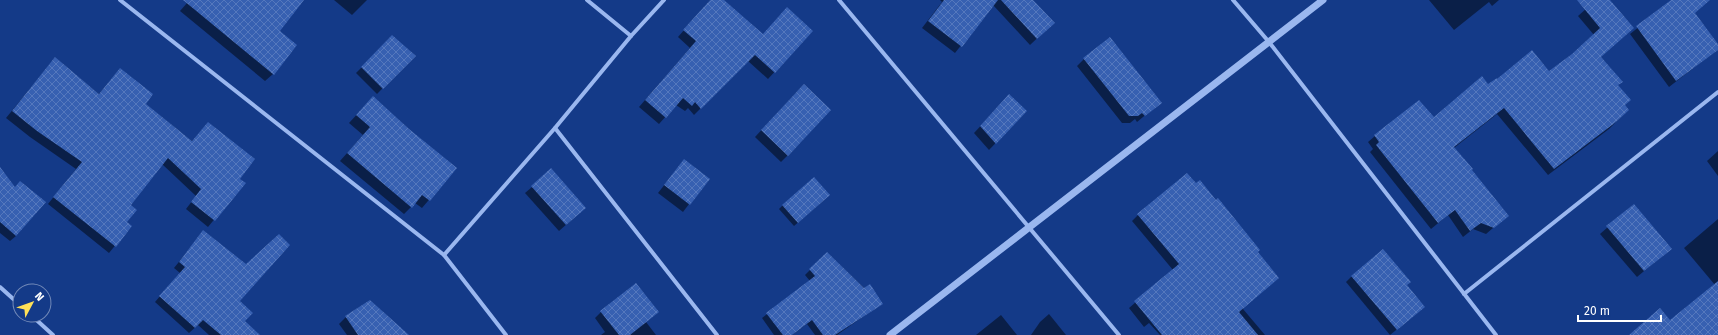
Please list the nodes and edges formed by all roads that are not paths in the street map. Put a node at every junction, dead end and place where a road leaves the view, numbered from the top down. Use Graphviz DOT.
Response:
graph roads {
  1 [pos="120,0"];
  2 [pos="587,0"];
  3 [pos="664,0"];
  4 [pos="839,0"];
  5 [pos="1233,0"];
  6 [pos="1323,0"];
  7 [pos="631,36"];
  8 [pos="1269,42"];
  9 [pos="1718,92"];
  10 [pos="555,128"];
  11 [pos="1030,227"];
  12 [pos="444,255"];
  13 [pos="0,287"];
  14 [pos="1464,294"];
  15 [pos="12,298"];
  16 [pos="40,323"];
  17 [pos="54,335"];
  18 [pos="506,335"];
  19 [pos="717,335"];
  20 [pos="890,335"];
  21 [pos="1118,335"];
  22 [pos="1496,335"];
  1 -- 12 [label="street"];
  2 -- 7 [label="street"];
  3 -- 7 [label="street"];
  4 -- 11 [label="street"];
  5 -- 8 [label="street"];
  6 -- 8 [label="street"];
  7 -- 10 [label="street"];
  8 -- 11 [label="street"];
  8 -- 14 [label="street"];
  9 -- 14 [label="street"];
  10 -- 12 [label="street"];
  10 -- 19 [label="street"];
  11 -- 20 [label="street"];
  11 -- 21 [label="street"];
  12 -- 18 [label="street"];
  13 -- 15 [label="street"];
  14 -- 22 [label="street"];
  16 -- 17 [label="street"];
}
